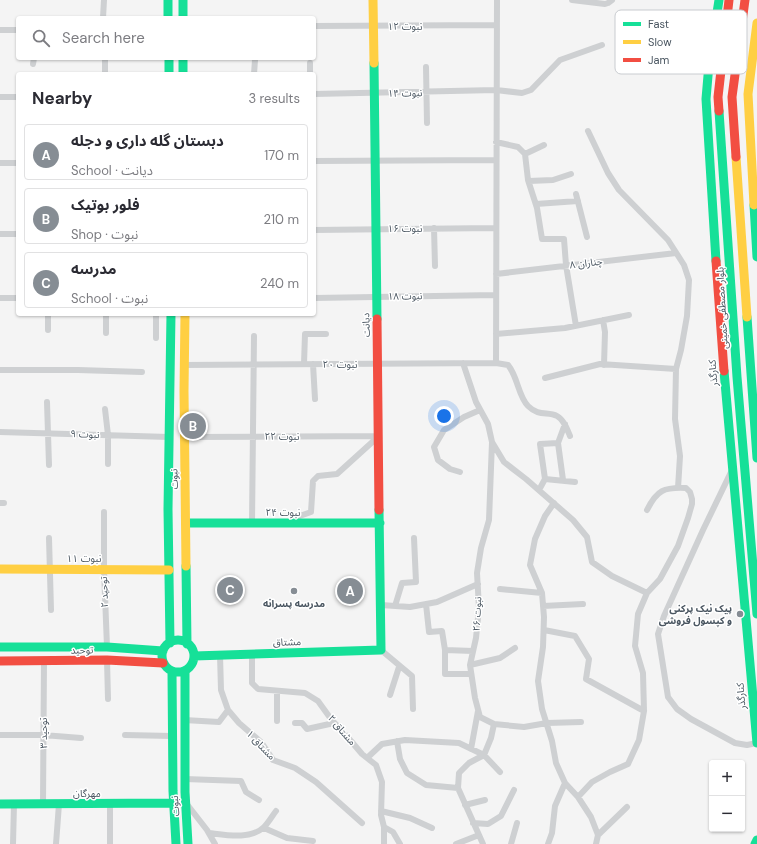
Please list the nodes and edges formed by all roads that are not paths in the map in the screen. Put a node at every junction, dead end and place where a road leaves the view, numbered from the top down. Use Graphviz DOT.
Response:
graph roads {
  1 [pos="104,0"];
  2 [pos="168,0"];
  3 [pos="183,0"];
  4 [pos="373,0"];
  5 [pos="497,0"];
  6 [pos="572,0"];
  7 [pos="612,0"];
  8 [pos="719,0"];
  9 [pos="729,0"];
  10 [pos="745,0"];
  11 [pos="717,10"];
  12 [pos="728,10"];
  13 [pos="744,10"];
  14 [pos="103,16"];
  15 [pos="168,16"];
  16 [pos="183,16"];
  17 [pos="757,23"];
  18 [pos="496,25"];
  19 [pos="316,26"];
  20 [pos="374,26"];
  21 [pos="0,30"];
  22 [pos="16,30"];
  23 [pos="602,45"];
  24 [pos="105,60"];
  25 [pos="169,60"];
  26 [pos="183,60"];
  27 [pos="255,60"];
  28 [pos="310,63"];
  29 [pos="426,67"];
  30 [pos="105,72"];
  31 [pos="169,72"];
  32 [pos="183,72"];
  33 [pos="254,72"];
  34 [pos="310,72"];
  35 [pos="708,74"];
  36 [pos="721,74"];
  37 [pos="735,74"];
  38 [pos="496,90"];
  39 [pos="427,92"];
  40 [pos="374,93"];
  41 [pos="316,94"];
  42 [pos="0,97"];
  43 [pos="16,97"];
  44 [pos="427,122"];
  45 [pos="588,131"];
  46 [pos="496,142"];
  47 [pos="544,145"];
  48 [pos="525,154"];
  49 [pos="316,160"];
  50 [pos="496,160"];
  51 [pos="375,161"];
  52 [pos="0,163"];
  53 [pos="16,163"];
  54 [pos="571,174"];
  55 [pos="529,181"];
  56 [pos="755,181"];
  57 [pos="576,194"];
  58 [pos="578,201"];
  59 [pos="536,204"];
  60 [pos="434,228"];
  61 [pos="495,228"];
  62 [pos="376,229"];
  63 [pos="316,230"];
  64 [pos="0,234"];
  65 [pos="16,234"];
  66 [pos="587,237"];
  67 [pos="676,253"];
  68 [pos="757,257"];
  69 [pos="566,265"];
  70 [pos="435,266"];
  71 [pos="496,274"];
  72 [pos="496,295"];
  73 [pos="377,296"];
  74 [pos="0,298"];
  75 [pos="16,298"];
  76 [pos="316,298"];
  77 [pos="629,315"];
  78 [pos="48,316"];
  79 [pos="106,316"];
  80 [pos="156,316"];
  81 [pos="171,316"];
  82 [pos="185,316"];
  83 [pos="603,320"];
  84 [pos="576,326"];
  85 [pos="48,330"];
  86 [pos="106,333"];
  87 [pos="326,334"];
  88 [pos="496,334"];
  89 [pos="254,336"];
  90 [pos="156,338"];
  91 [pos="463,363"];
  92 [pos="496,363"];
  93 [pos="254,364"];
  94 [pos="304,364"];
  95 [pos="313,364"];
  96 [pos="378,364"];
  97 [pos="184,365"];
  98 [pos="604,365"];
  99 [pos="676,369"];
  100 [pos="0,370"];
  101 [pos="142,372"];
  102 [pos="545,378"];
  103 [pos="315,399"];
  104 [pos="47,402"];
  105 [pos="105,409"];
  106 [pos="480,410"];
  107 [pos="565,424"];
  108 [pos="0,432"];
  109 [pos="48,433"];
  110 [pos="108,435"];
  111 [pos="252,436"];
  112 [pos="379,436"];
  113 [pos="570,436"];
  114 [pos="169,437"];
  115 [pos="185,437"];
  116 [pos="492,442"];
  117 [pos="558,443"];
  118 [pos="757,458"];
  119 [pos="108,464"];
  120 [pos="49,465"];
  121 [pos="460,472"];
  122 [pos="732,472"];
  123 [pos="544,478"];
  124 [pos="563,480"];
  125 [pos="575,482"];
  126 [pos="678,488"];
  127 [pos="539,490"];
  128 [pos="554,502"];
  129 [pos="647,510"];
  130 [pos="104,512"];
  131 [pos="186,523"];
  132 [pos="252,523"];
  133 [pos="294,523"];
  134 [pos="380,523"];
  135 [pos="49,538"];
  136 [pos="414,538"];
  137 [pos="0,569"];
  138 [pos="50,570"];
  139 [pos="104,570"];
  140 [pos="169,570"];
  141 [pos="478,584"];
  142 [pos="500,589"];
  143 [pos="542,593"];
  144 [pos="647,593"];
  145 [pos="426,604"];
  146 [pos="584,604"];
  147 [pos="381,605"];
  148 [pos="395,606"];
  149 [pos="543,606"];
  150 [pos="51,610"];
  151 [pos="757,614"];
  152 [pos="544,630"];
  153 [pos="170,643"];
  154 [pos="187,644"];
  155 [pos="0,647"];
  156 [pos="107,647"];
  157 [pos="515,648"];
  158 [pos="381,650"];
  159 [pos="445,650"];
  160 [pos="163,651"];
  161 [pos="473,651"];
  162 [pos="252,654"];
  163 [pos="220,655"];
  164 [pos="194,656"];
  165 [pos="107,660"];
  166 [pos="0,661"];
  167 [pos="44,661"];
  168 [pos="163,664"];
  169 [pos="470,665"];
  170 [pos="399,667"];
  171 [pos="185,671"];
  172 [pos="172,672"];
  173 [pos="471,674"];
  174 [pos="172,683"];
  175 [pos="184,683"];
  176 [pos="277,690"];
  177 [pos="390,695"];
  178 [pos="108,699"];
  179 [pos="228,710"];
  180 [pos="413,710"];
  181 [pos="478,710"];
  182 [pos="644,711"];
  183 [pos="184,720"];
  184 [pos="277,721"];
  185 [pos="581,722"];
  186 [pos="295,723"];
  187 [pos="334,723"];
  188 [pos="547,723"];
  189 [pos="494,724"];
  190 [pos="0,735"];
  191 [pos="43,735"];
  192 [pos="125,735"];
  193 [pos="172,736"];
  194 [pos="81,738"];
  195 [pos="397,741"];
  196 [pos="757,743"];
  197 [pos="471,749"];
  198 [pos="484,755"];
  199 [pos="367,758"];
  200 [pos="500,772"];
  201 [pos="184,779"];
  202 [pos="565,783"];
  203 [pos="458,788"];
  204 [pos="514,790"];
  205 [pos="578,797"];
  206 [pos="259,800"];
  207 [pos="485,800"];
  208 [pos="174,803"];
  209 [pos="186,803"];
  210 [pos="0,804"];
  211 [pos="14,804"];
  212 [pos="43,804"];
  213 [pos="59,804"];
  214 [pos="110,804"];
  215 [pos="465,805"];
  216 [pos="627,807"];
  217 [pos="276,811"];
  218 [pos="381,811"];
  219 [pos="362,823"];
  220 [pos="473,823"];
  221 [pos="517,823"];
  222 [pos="384,827"];
  223 [pos="264,828"];
  224 [pos="432,828"];
  225 [pos="209,834"];
  226 [pos="479,835"];
  227 [pos="598,835"];
  228 [pos="313,840"];
  229 [pos="757,840"];
  230 [pos="12,844"];
  231 [pos="56,844"];
  232 [pos="110,844"];
  233 [pos="176,844"];
  234 [pos="188,844"];
  235 [pos="216,844"];
  236 [pos="384,844"];
  237 [pos="400,844"];
  238 [pos="456,844"];
  239 [pos="483,844"];
  240 [pos="511,844"];
  241 [pos="548,844"];
  242 [pos="596,844"];
  243 [pos="755,844"];
  1 -- 14 [label="street"];
  2 -- 15 [label="street"];
  3 -- 16 [label="street"];
  4 -- 20 [label="street, دیانت"];
  5 -- 18 [label="street"];
  6 -- 7 [label="street"];
  8 -- 11 [label="street, کنارگذر"];
  9 -- 12 [label="street, بلوار مصطفی خمینی"];
  10 -- 13 [label="street"];
  17 -- 56 [label="street"];
  18 -- 20 [label="street, نبوت ۱۲"];
  18 -- 38 [label="street"];
  19 -- 20 [label="street, نبوت ۱۲"];
  20 -- 40 [label="street, دیانت"];
  21 -- 22 [label="street"];
  23 -- 38 [label="street, نبوت ۱۴"];
  24 -- 30 [label="street"];
  25 -- 31 [label="street"];
  26 -- 32 [label="street"];
  27 -- 33 [label="street"];
  28 -- 34 [label="street"];
  29 -- 39 [label="street"];
  35 -- 122 [label="street, کنارگذر"];
  36 -- 151 [label="street, بلوار مصطفی خمینی"];
  37 -- 118 [label="street"];
  38 -- 39 [label="street, نبوت ۱۴"];
  38 -- 46 [label="street"];
  39 -- 40 [label="street, نبوت ۱۴"];
  39 -- 44 [label="street"];
  40 -- 41 [label="street, نبوت ۱۴"];
  40 -- 51 [label="street, دیانت"];
  42 -- 43 [label="street"];
  45 -- 67 [label="street"];
  46 -- 48 [label="street"];
  46 -- 50 [label="street"];
  47 -- 48 [label="street"];
  48 -- 55 [label="street"];
  49 -- 51 [label="street"];
  50 -- 51 [label="street"];
  50 -- 61 [label="street"];
  51 -- 62 [label="street, دیانت"];
  52 -- 53 [label="street"];
  54 -- 55 [label="street"];
  55 -- 59 [label="street"];
  56 -- 68 [label="street"];
  57 -- 58 [label="street"];
  58 -- 59 [label="street"];
  58 -- 66 [label="street"];
  59 -- 69 [label="street"];
  60 -- 61 [label="street, نبوت ۱۶"];
  60 -- 62 [label="street, نبوت ۱۶"];
  60 -- 70 [label="street"];
  61 -- 71 [label="street"];
  62 -- 63 [label="street, نبوت ۱۶"];
  62 -- 73 [label="street, دیانت"];
  64 -- 65 [label="street"];
  67 -- 69 [label="street, چناران ۸"];
  67 -- 99 [label="street"];
  69 -- 71 [label="street, چناران ۸"];
  69 -- 84 [label="street"];
  71 -- 72 [label="street"];
  72 -- 73 [label="street, نبوت ۱۸"];
  72 -- 88 [label="street"];
  73 -- 76 [label="street, نبوت ۱۸"];
  73 -- 96 [label="street, دیانت"];
  74 -- 75 [label="street"];
  77 -- 83 [label="street"];
  78 -- 85 [label="street"];
  79 -- 86 [label="street"];
  80 -- 90 [label="street"];
  81 -- 114 [label="street, نبوت"];
  82 -- 97 [label="street, نبوت"];
  83 -- 84 [label="street"];
  83 -- 98 [label="street"];
  84 -- 88 [label="street"];
  87 -- 94 [label="street"];
  88 -- 92 [label="street"];
  89 -- 93 [label="street"];
  91 -- 92 [label="street, نبوت ۲۰"];
  91 -- 96 [label="street, نبوت ۲۰"];
  91 -- 106 [label="street"];
  92 -- 107 [label="street"];
  93 -- 94 [label="street, نبوت ۲۰"];
  93 -- 97 [label="street, نبوت ۲۰"];
  93 -- 111 [label="street"];
  94 -- 95 [label="street, نبوت ۲۰"];
  95 -- 96 [label="street, نبوت ۲۰"];
  95 -- 103 [label="street"];
  96 -- 112 [label="street, دیانت"];
  97 -- 115 [label="street, نبوت"];
  98 -- 99 [label="street"];
  98 -- 102 [label="street"];
  99 -- 126 [label="street"];
  100 -- 101 [label="street"];
  104 -- 109 [label="street"];
  105 -- 110 [label="street"];
  106 -- 116 [label="street"];
  106 -- 121 [label="street"];
  107 -- 113 [label="street"];
  107 -- 117 [label="street"];
  108 -- 109 [label="street, نبوت ۹"];
  109 -- 110 [label="street, نبوت ۹"];
  109 -- 120 [label="street"];
  110 -- 114 [label="street, نبوت ۹"];
  110 -- 119 [label="street"];
  111 -- 112 [label="street, نبوت ۲۲"];
  111 -- 115 [label="street, نبوت ۲۲"];
  111 -- 132 [label="street"];
  112 -- 133 [label="street"];
  112 -- 134 [label="street, دیانت"];
  114 -- 115 [label="street"];
  114 -- 140 [label="street, نبوت"];
  115 -- 131 [label="street, نبوت"];
  116 -- 127 [label="street"];
  116 -- 141 [label="street, نبوت ۲۶"];
  117 -- 123 [label="street"];
  117 -- 124 [label="street"];
  122 -- 196 [label="street, کنارگذر"];
  122 -- 196 [label="street"];
  123 -- 124 [label="street"];
  123 -- 127 [label="street"];
  124 -- 125 [label="street"];
  126 -- 129 [label="street"];
  126 -- 144 [label="street"];
  127 -- 128 [label="street"];
  128 -- 143 [label="street"];
  128 -- 144 [label="street"];
  130 -- 139 [label="street, توحید ۲"];
  131 -- 132 [label="street, نبوت ۲۴"];
  131 -- 154 [label="street, نبوت"];
  132 -- 133 [label="street, نبوت ۲۴"];
  133 -- 134 [label="street, نبوت ۲۴"];
  134 -- 147 [label="street, دیانت"];
  135 -- 138 [label="street"];
  136 -- 148 [label="street"];
  137 -- 138 [label="street, نبوت ۱۱"];
  138 -- 139 [label="street, نبوت ۱۱"];
  138 -- 150 [label="street"];
  139 -- 140 [label="street, نبوت ۱۱"];
  139 -- 156 [label="street, توحید ۲"];
  140 -- 153 [label="street, نبوت"];
  141 -- 145 [label="street"];
  141 -- 161 [label="street, نبوت ۲۶"];
  142 -- 143 [label="street"];
  143 -- 149 [label="street"];
  144 -- 182 [label="street"];
  145 -- 148 [label="street"];
  145 -- 159 [label="street"];
  146 -- 149 [label="street"];
  147 -- 148 [label="street"];
  147 -- 158 [label="street, دیانت"];
  149 -- 152 [label="street"];
  152 -- 182 [label="street"];
  152 -- 188 [label="street"];
  153 -- 154 [label="street"];
  153 -- 160 [label="street"];
  154 -- 164 [label="street"];
  155 -- 156 [label="street, توحید"];
  156 -- 160 [label="street, توحید"];
  157 -- 169 [label="street"];
  158 -- 162 [label="street, مشتاق"];
  158 -- 170 [label="street"];
  159 -- 161 [label="street"];
  159 -- 173 [label="street"];
  160 -- 168 [label="street"];
  161 -- 169 [label="street, نبوت ۲۶"];
  162 -- 163 [label="street, مشتاق"];
  162 -- 176 [label="street, مشتاق ۲"];
  163 -- 164 [label="street, مشتاق"];
  163 -- 179 [label="street, مشتاق ۱"];
  164 -- 171 [label="street"];
  165 -- 167 [label="street, توحید"];
  165 -- 168 [label="street, توحید"];
  165 -- 178 [label="street"];
  166 -- 167 [label="street, توحید"];
  167 -- 191 [label="street, توحید ۳"];
  168 -- 172 [label="street"];
  169 -- 173 [label="street, نبوت ۲۶"];
  170 -- 177 [label="street"];
  170 -- 180 [label="street"];
  171 -- 172 [label="street"];
  171 -- 175 [label="street, نبوت"];
  172 -- 174 [label="street, نبوت"];
  173 -- 181 [label="street, نبوت ۲۶"];
  174 -- 175 [label="street"];
  174 -- 193 [label="street, نبوت"];
  175 -- 183 [label="street, نبوت"];
  176 -- 184 [label="street"];
  176 -- 187 [label="street, مشتاق ۲"];
  179 -- 183 [label="street"];
  179 -- 219 [label="street, مشتاق ۱"];
  181 -- 189 [label="street"];
  181 -- 197 [label="street"];
  182 -- 205 [label="street"];
  183 -- 201 [label="street, نبوت"];
  185 -- 188 [label="street"];
  186 -- 187 [label="street"];
  187 -- 199 [label="street, مشتاق ۲"];
  188 -- 189 [label="street"];
  188 -- 202 [label="street"];
  189 -- 198 [label="street"];
  190 -- 191 [label="street"];
  191 -- 194 [label="street"];
  191 -- 212 [label="street, توحید ۳"];
  192 -- 193 [label="street"];
  193 -- 208 [label="street, نبوت"];
  195 -- 197 [label="street"];
  195 -- 199 [label="street"];
  195 -- 203 [label="street"];
  197 -- 198 [label="street"];
  198 -- 200 [label="street"];
  198 -- 203 [label="street"];
  199 -- 218 [label="street, مشتاق ۲"];
  201 -- 206 [label="street"];
  201 -- 209 [label="street, نبوت"];
  202 -- 205 [label="street"];
  202 -- 241 [label="street"];
  203 -- 215 [label="street"];
  204 -- 220 [label="street"];
  205 -- 227 [label="street"];
  207 -- 215 [label="street"];
  208 -- 214 [label="street, مهرگان"];
  208 -- 233 [label="street, نبوت"];
  209 -- 225 [label="street"];
  209 -- 234 [label="street, نبوت"];
  210 -- 211 [label="street, مهرگان"];
  211 -- 212 [label="street, مهرگان"];
  211 -- 230 [label="street"];
  212 -- 213 [label="street, مهرگان"];
  213 -- 214 [label="street, مهرگان"];
  213 -- 231 [label="street"];
  214 -- 232 [label="street"];
  215 -- 220 [label="street"];
  216 -- 227 [label="street"];
  217 -- 223 [label="street"];
  218 -- 222 [label="street, مشتاق ۲"];
  218 -- 224 [label="street"];
  220 -- 226 [label="street"];
  221 -- 240 [label="street"];
  222 -- 236 [label="street, مشتاق ۲"];
  222 -- 237 [label="street"];
  223 -- 225 [label="street"];
  223 -- 228 [label="street"];
  225 -- 235 [label="street"];
  226 -- 238 [label="street"];
  226 -- 239 [label="street"];
  227 -- 242 [label="street"];
  229 -- 243 [label="street"];
}
